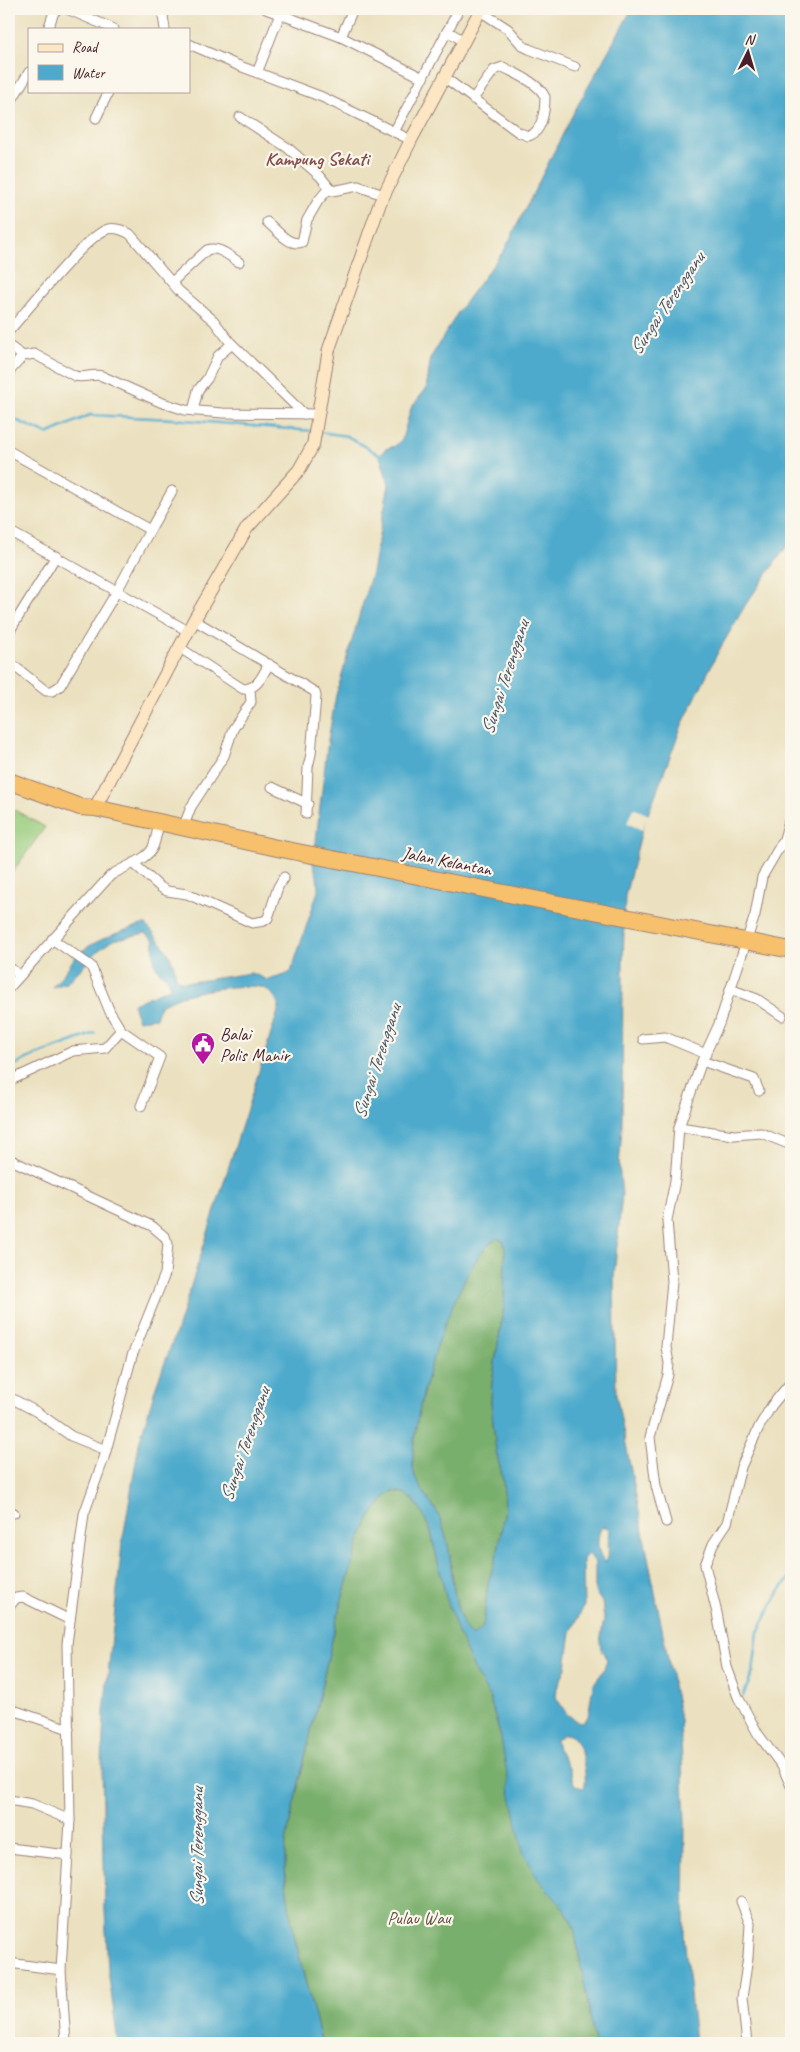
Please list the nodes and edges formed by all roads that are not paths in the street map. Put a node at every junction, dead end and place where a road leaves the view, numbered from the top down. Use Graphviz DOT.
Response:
graph roads {
  1 [pos="58,9"];
  2 [pos="67,9"];
  3 [pos="164,9"];
  4 [pos="266,9"];
  5 [pos="353,9"];
  6 [pos="459,9"];
  7 [pos="480,10"];
  8 [pos="85,12"];
  9 [pos="281,12"];
  10 [pos="48,28"];
  11 [pos="112,28"];
  12 [pos="165,28"];
  13 [pos="447,31"];
  14 [pos="341,37"];
  15 [pos="464,40"];
  16 [pos="190,44"];
  17 [pos="575,67"];
  18 [pos="258,73"];
  19 [pos="28,74"];
  20 [pos="422,78"];
  21 [pos="444,78"];
  22 [pos="109,92"];
  23 [pos="473,99"];
  24 [pos="9,105"];
  25 [pos="240,116"];
  26 [pos="96,118"];
  27 [pos="394,132"];
  28 [pos="411,140"];
  29 [pos="329,188"];
  30 [pos="381,199"];
  31 [pos="268,222"];
  32 [pos="239,262"];
  33 [pos="172,282"];
  34 [pos="9,331"];
  35 [pos="232,344"];
  36 [pos="9,346"];
  37 [pos="21,358"];
  38 [pos="9,372"];
  39 [pos="193,411"];
  40 [pos="313,416"];
  41 [pos="9,451"];
  42 [pos="172,491"];
  43 [pos="150,530"];
  44 [pos="9,531"];
  45 [pos="56,556"];
  46 [pos="117,591"];
  47 [pos="194,620"];
  48 [pos="188,631"];
  49 [pos="9,632"];
  50 [pos="180,648"];
  51 [pos="9,662"];
  52 [pos="269,664"];
  53 [pos="250,689"];
  54 [pos="9,772"];
  55 [pos="9,781"];
  56 [pos="272,786"];
  57 [pos="95,808"];
  58 [pos="791,814"];
  59 [pos="159,823"];
  60 [pos="183,828"];
  61 [pos="133,863"];
  62 [pos="284,877"];
  63 [pos="52,939"];
  64 [pos="746,941"];
  65 [pos="791,950"];
  66 [pos="9,967"];
  67 [pos="19,975"];
  68 [pos="9,988"];
  69 [pos="730,989"];
  70 [pos="782,1016"];
  71 [pos="121,1030"];
  72 [pos="643,1039"];
  73 [pos="704,1057"];
  74 [pos="9,1081"];
  75 [pos="759,1091"];
  76 [pos="141,1106"];
  77 [pos="678,1127"];
  78 [pos="791,1145"];
  79 [pos="9,1159"];
  80 [pos="791,1382"];
  81 [pos="9,1397"];
  82 [pos="106,1450"];
  83 [pos="666,1522"];
  84 [pos="9,1607"];
  85 [pos="70,1620"];
  86 [pos="9,1712"];
  87 [pos="69,1729"];
  88 [pos="791,1784"];
  89 [pos="9,1800"];
  90 [pos="70,1820"];
  91 [pos="9,1848"];
  92 [pos="68,1855"];
  93 [pos="741,1901"];
  94 [pos="9,1963"];
  95 [pos="61,1970"];
  96 [pos="66,2043"];
  97 [pos="746,2043"];
  1 -- 10 [label="street"];
  2 -- 8 [label="street"];
  3 -- 12 [label="street"];
  4 -- 9 [label="street"];
  5 -- 14 [label="street"];
  6 -- 13 [label="street"];
  7 -- 15 [label="street"];
  7 -- 17 [label="street"];
  8 -- 11 [label="street"];
  9 -- 14 [label="street"];
  9 -- 18 [label="street"];
  13 -- 15 [label="street"];
  13 -- 20 [label="street"];
  14 -- 20 [label="street"];
  15 -- 21 [label="street"];
  16 -- 18 [label="street"];
  18 -- 27 [label="street"];
  19 -- 24 [label="street"];
  20 -- 27 [label="street"];
  21 -- 23 [label="street"];
  21 -- 28 [label="street"];
  22 -- 26 [label="street"];
  23 -- 23 [label="street"];
  25 -- 29 [label="street"];
  27 -- 28 [label="street"];
  28 -- 30 [label="street"];
  29 -- 30 [label="street"];
  29 -- 31 [label="street"];
  30 -- 40 [label="street"];
  32 -- 33 [label="street"];
  33 -- 34 [label="street"];
  33 -- 35 [label="street"];
  35 -- 39 [label="street"];
  35 -- 40 [label="street"];
  36 -- 37 [label="street"];
  37 -- 38 [label="street"];
  37 -- 39 [label="street"];
  39 -- 40 [label="street"];
  40 -- 47 [label="street"];
  41 -- 43 [label="street"];
  42 -- 43 [label="street"];
  43 -- 46 [label="street"];
  44 -- 45 [label="street"];
  45 -- 46 [label="street"];
  45 -- 49 [label="street"];
  46 -- 48 [label="street"];
  46 -- 51 [label="street"];
  47 -- 48 [label="street"];
  47 -- 52 [label="street"];
  48 -- 50 [label="street"];
  50 -- 53 [label="street"];
  50 -- 57 [label="street"];
  52 -- 53 [label="street"];
  52 -- 56 [label="street"];
  53 -- 60 [label="street"];
  54 -- 57 [label="highway, Jalan Kelantan"];
  55 -- 57 [label="highway, Jalan Kelantan"];
  57 -- 59 [label="highway, Jalan Kelantan"];
  58 -- 64 [label="street"];
  59 -- 60 [label="highway, Jalan Kelantan"];
  59 -- 61 [label="street"];
  60 -- 64 [label="highway, Jalan Kelantan"];
  61 -- 62 [label="street"];
  61 -- 63 [label="street"];
  63 -- 67 [label="street"];
  63 -- 71 [label="street"];
  64 -- 65 [label="highway, Jalan Kelantan"];
  64 -- 69 [label="street"];
  66 -- 67 [label="street"];
  67 -- 68 [label="street"];
  69 -- 70 [label="street"];
  69 -- 73 [label="street"];
  71 -- 74 [label="street"];
  71 -- 76 [label="street"];
  72 -- 73 [label="street"];
  73 -- 75 [label="street"];
  73 -- 77 [label="street"];
  77 -- 78 [label="street"];
  77 -- 83 [label="street"];
  79 -- 82 [label="street"];
  80 -- 88 [label="street"];
  81 -- 82 [label="street"];
  82 -- 85 [label="street"];
  84 -- 85 [label="street"];
  85 -- 87 [label="street"];
  86 -- 87 [label="street"];
  87 -- 90 [label="street"];
  89 -- 90 [label="street"];
  90 -- 92 [label="street"];
  91 -- 92 [label="street"];
  92 -- 95 [label="street"];
  93 -- 97 [label="street"];
  94 -- 95 [label="street"];
  95 -- 96 [label="street"];
}
